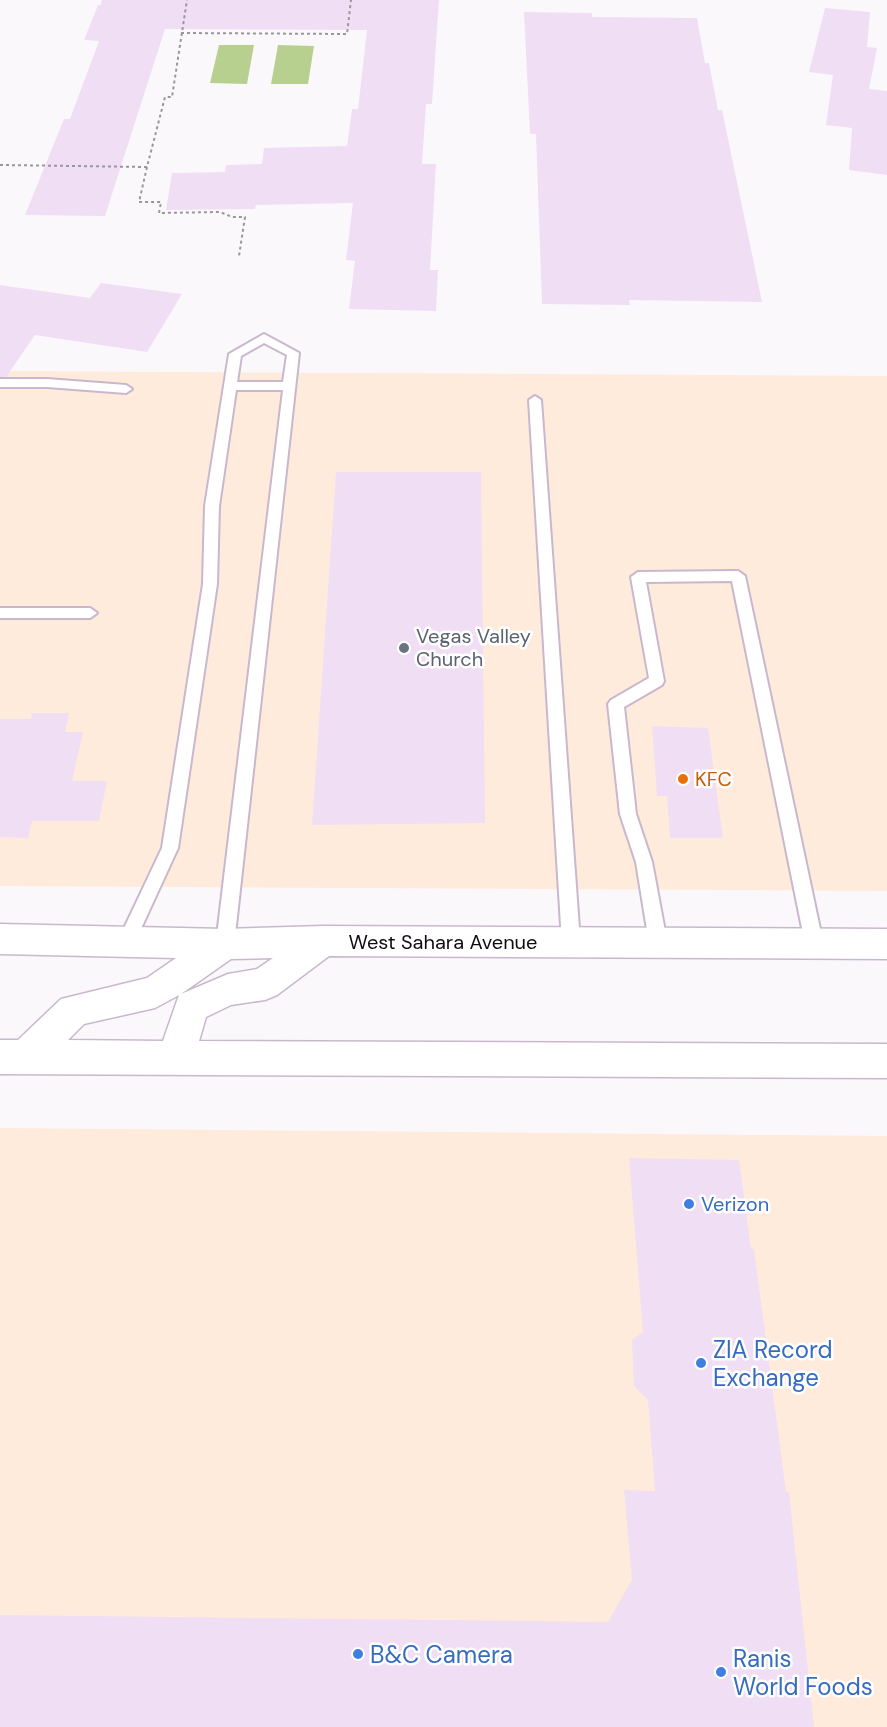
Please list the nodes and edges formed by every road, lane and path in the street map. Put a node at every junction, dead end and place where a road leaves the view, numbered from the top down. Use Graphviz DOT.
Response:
graph roads {
  1 [pos="187,0"];
  2 [pos="351,0"];
  3 [pos="182,33"];
  4 [pos="0,165"];
  5 [pos="147,167"];
  6 [pos="239,256"];
  7 [pos="0,383"];
  8 [pos="232,386"];
  9 [pos="290,386"];
  10 [pos="126,389"];
  11 [pos="535,399"];
  12 [pos="0,613"];
  13 [pos="90,613"];
  14 [pos="0,939"];
  15 [pos="127,941"];
  16 [pos="323,941"];
  17 [pos="571,942"];
  18 [pos="658,942"];
  19 [pos="814,943"];
  20 [pos="225,944"];
  21 [pos="887,944"];
  22 [pos="13,1057"];
  23 [pos="175,1058"];
  24 [pos="887,1061"];
  1 -- 3 [label="path"];
  2 -- 3 [label="path"];
  3 -- 5 [label="path"];
  4 -- 5 [label="path"];
  5 -- 6 [label="path"];
  7 -- 10 [label="lane"];
  8 -- 9 [label="lane"];
  8 -- 9 [label="lane"];
  8 -- 15 [label="lane"];
  9 -- 20 [label="lane"];
  11 -- 17 [label="lane"];
  12 -- 13 [label="lane"];
  14 -- 15 [label="main road, West Sahara Avenue"];
  15 -- 20 [label="main road, West Sahara Avenue"];
  16 -- 17 [label="main road, West Sahara Avenue"];
  16 -- 20 [label="main road, West Sahara Avenue"];
  16 -- 23 [label="main road"];
  17 -- 18 [label="main road, West Sahara Avenue"];
  18 -- 19 [label="main road, West Sahara Avenue"];
  18 -- 19 [label="lane"];
  19 -- 21 [label="main road, West Sahara Avenue"];
  20 -- 22 [label="main road"];
  22 -- 23 [label="main road"];
  23 -- 24 [label="main road"];
}
